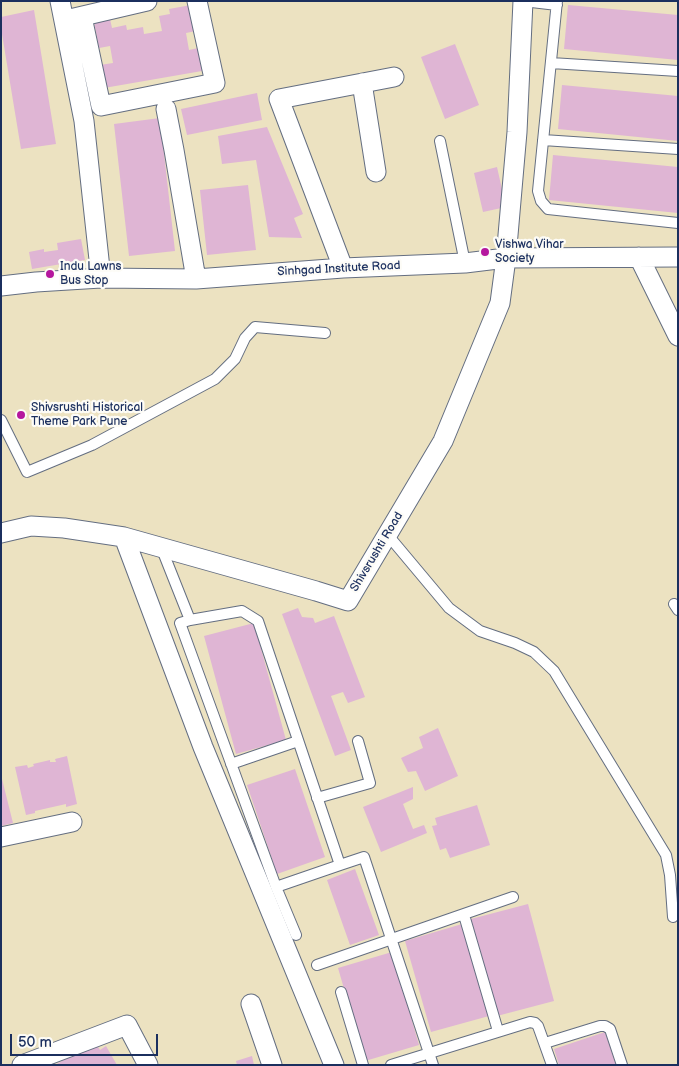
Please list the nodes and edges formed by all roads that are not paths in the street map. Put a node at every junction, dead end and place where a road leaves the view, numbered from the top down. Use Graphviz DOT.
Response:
graph roads {
  1 [pos="60,1"];
  2 [pos="147,1"];
  3 [pos="197,1"];
  4 [pos="523,1"];
  5 [pos="557,3"];
  6 [pos="73,19"];
  7 [pos="551,63"];
  8 [pos="678,71"];
  9 [pos="394,77"];
  10 [pos="362,83"];
  11 [pos="166,109"];
  12 [pos="543,140"];
  13 [pos="440,141"];
  14 [pos="678,149"];
  15 [pos="376,172"];
  16 [pos="678,223"];
  17 [pos="639,257"];
  18 [pos="506,258"];
  19 [pos="678,258"];
  20 [pos="465,263"];
  21 [pos="343,268"];
  22 [pos="101,278"];
  23 [pos="196,279"];
  24 [pos="1,286"];
  25 [pos="325,332"];
  26 [pos="678,336"];
  27 [pos="1,420"];
  28 [pos="1,533"];
  29 [pos="388,534"];
  30 [pos="124,537"];
  31 [pos="161,547"];
  32 [pos="190,620"];
  33 [pos="298,741"];
  34 [pos="358,741"];
  35 [pos="231,764"];
  36 [pos="317,798"];
  37 [pos="72,822"];
  38 [pos="1,837"];
  39 [pos="340,865"];
  40 [pos="276,887"];
  41 [pos="513,897"];
  42 [pos="464,914"];
  43 [pos="672,917"];
  44 [pos="296,935"];
  45 [pos="391,940"];
  46 [pos="318,965"];
  47 [pos="341,992"];
  48 [pos="251,1004"];
  49 [pos="498,1031"];
  50 [pos="544,1043"];
  51 [pos="428,1053"];
  52 [pos="22,1065"];
  53 [pos="148,1065"];
  54 [pos="272,1065"];
  55 [pos="334,1065"];
  56 [pos="363,1065"];
  57 [pos="391,1065"];
  58 [pos="433,1065"];
  59 [pos="552,1065"];
  60 [pos="622,1065"];
  1 -- 6 [label="street"];
  2 -- 6 [label="street"];
  3 -- 6 [label="street"];
  4 -- 5 [label="lane"];
  4 -- 18 [label="street, Shivsrushti Road"];
  5 -- 7 [label="lane"];
  6 -- 22 [label="street"];
  7 -- 8 [label="lane"];
  7 -- 12 [label="lane"];
  9 -- 10 [label="street"];
  10 -- 15 [label="street"];
  10 -- 21 [label="street"];
  11 -- 23 [label="street"];
  12 -- 14 [label="lane"];
  12 -- 16 [label="lane"];
  13 -- 20 [label="lane"];
  17 -- 18 [label="street, Sinhgad Institute Road"];
  17 -- 19 [label="street, Sinhgad Institute Road"];
  17 -- 26 [label="street"];
  18 -- 20 [label="street, Sinhgad Institute Road"];
  18 -- 29 [label="street, Shivsrushti Road"];
  20 -- 21 [label="street, Sinhgad Institute Road"];
  21 -- 23 [label="street, Sinhgad Institute Road"];
  22 -- 23 [label="street, Sinhgad Institute Road"];
  22 -- 24 [label="street, Sinhgad Institute Road"];
  25 -- 27 [label="lane"];
  28 -- 30 [label="street, Shivsrushti Road"];
  29 -- 31 [label="street, Shivsrushti Road"];
  29 -- 43 [label="lane"];
  30 -- 31 [label="street, Shivsrushti Road"];
  30 -- 55 [label="street"];
  31 -- 32 [label="lane"];
  32 -- 33 [label="lane"];
  32 -- 35 [label="lane"];
  33 -- 35 [label="lane"];
  33 -- 36 [label="lane"];
  34 -- 36 [label="lane"];
  35 -- 40 [label="lane"];
  36 -- 39 [label="lane"];
  37 -- 38 [label="street"];
  39 -- 40 [label="lane"];
  39 -- 45 [label="lane"];
  40 -- 44 [label="lane"];
  41 -- 42 [label="lane"];
  42 -- 45 [label="lane"];
  42 -- 49 [label="lane"];
  45 -- 46 [label="lane"];
  45 -- 51 [label="lane"];
  47 -- 56 [label="lane"];
  48 -- 54 [label="street"];
  49 -- 50 [label="lane"];
  49 -- 51 [label="lane"];
  50 -- 59 [label="lane"];
  50 -- 60 [label="lane"];
  51 -- 57 [label="lane"];
  51 -- 58 [label="lane"];
  52 -- 53 [label="street"];
}
